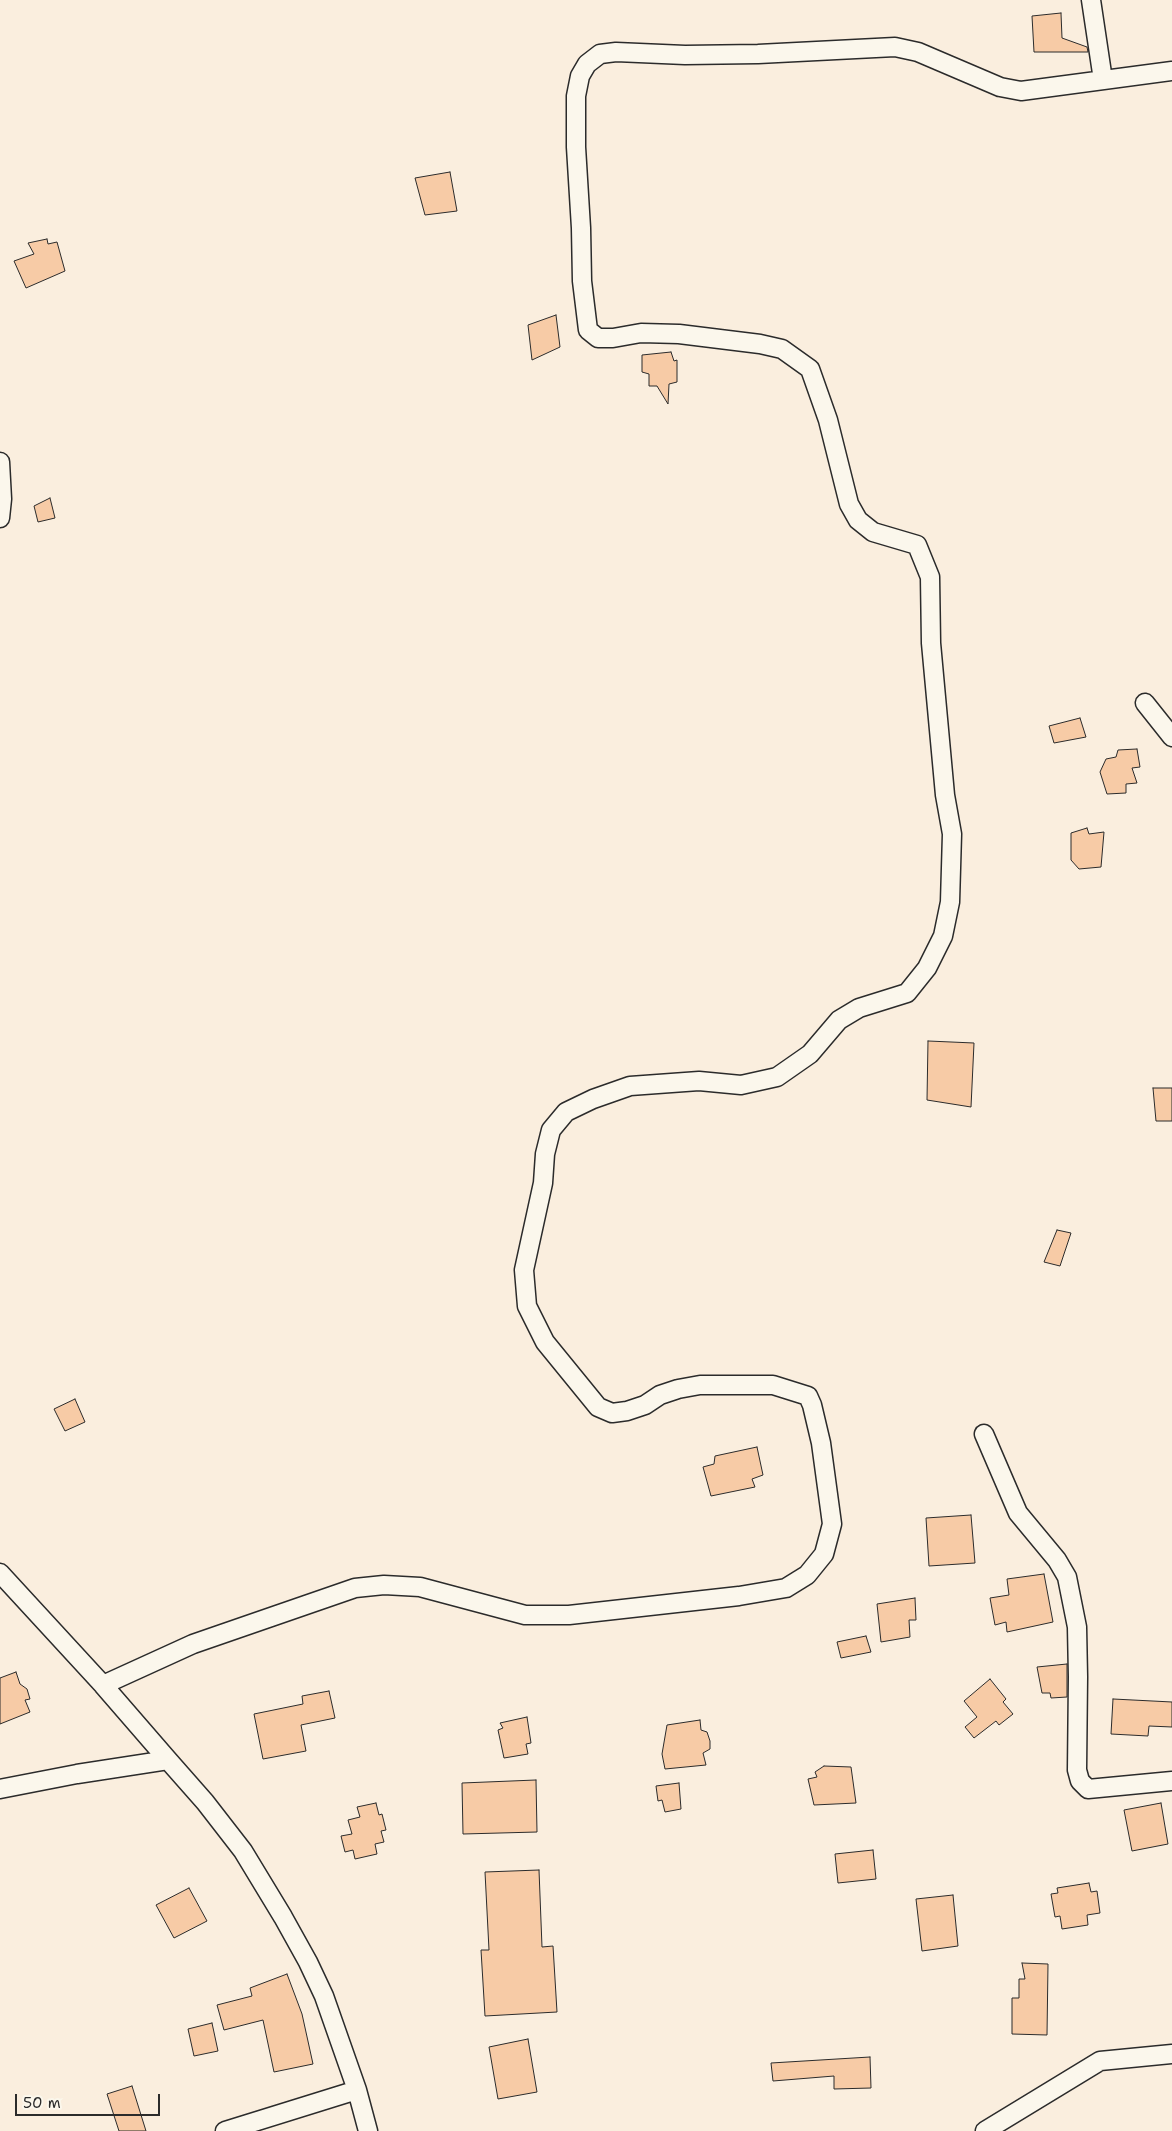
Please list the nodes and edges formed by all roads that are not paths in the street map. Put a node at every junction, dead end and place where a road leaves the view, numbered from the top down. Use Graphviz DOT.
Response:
graph roads {
  1 [pos="1091,0"];
  2 [pos="1172,71"];
  3 [pos="1103,80"];
  4 [pos="0,462"];
  5 [pos="0,518"];
  6 [pos="1145,703"];
  7 [pos="1172,737"];
  8 [pos="984,1434"];
  9 [pos="0,1573"];
  10 [pos="103,1685"];
  11 [pos="168,1760"];
  12 [pos="1172,1781"];
  13 [pos="0,1789"];
  14 [pos="1172,2054"];
  15 [pos="357,2090"];
  16 [pos="225,2131"];
  17 [pos="368,2131"];
  18 [pos="985,2131"];
  1 -- 3 [label="street"];
  2 -- 3 [label="street"];
  3 -- 10 [label="street"];
  4 -- 5 [label="street"];
  6 -- 7 [label="street"];
  8 -- 12 [label="street"];
  9 -- 10 [label="street"];
  10 -- 11 [label="street"];
  11 -- 13 [label="street"];
  11 -- 15 [label="street"];
  14 -- 18 [label="street"];
  15 -- 16 [label="street"];
  15 -- 17 [label="street"];
}
